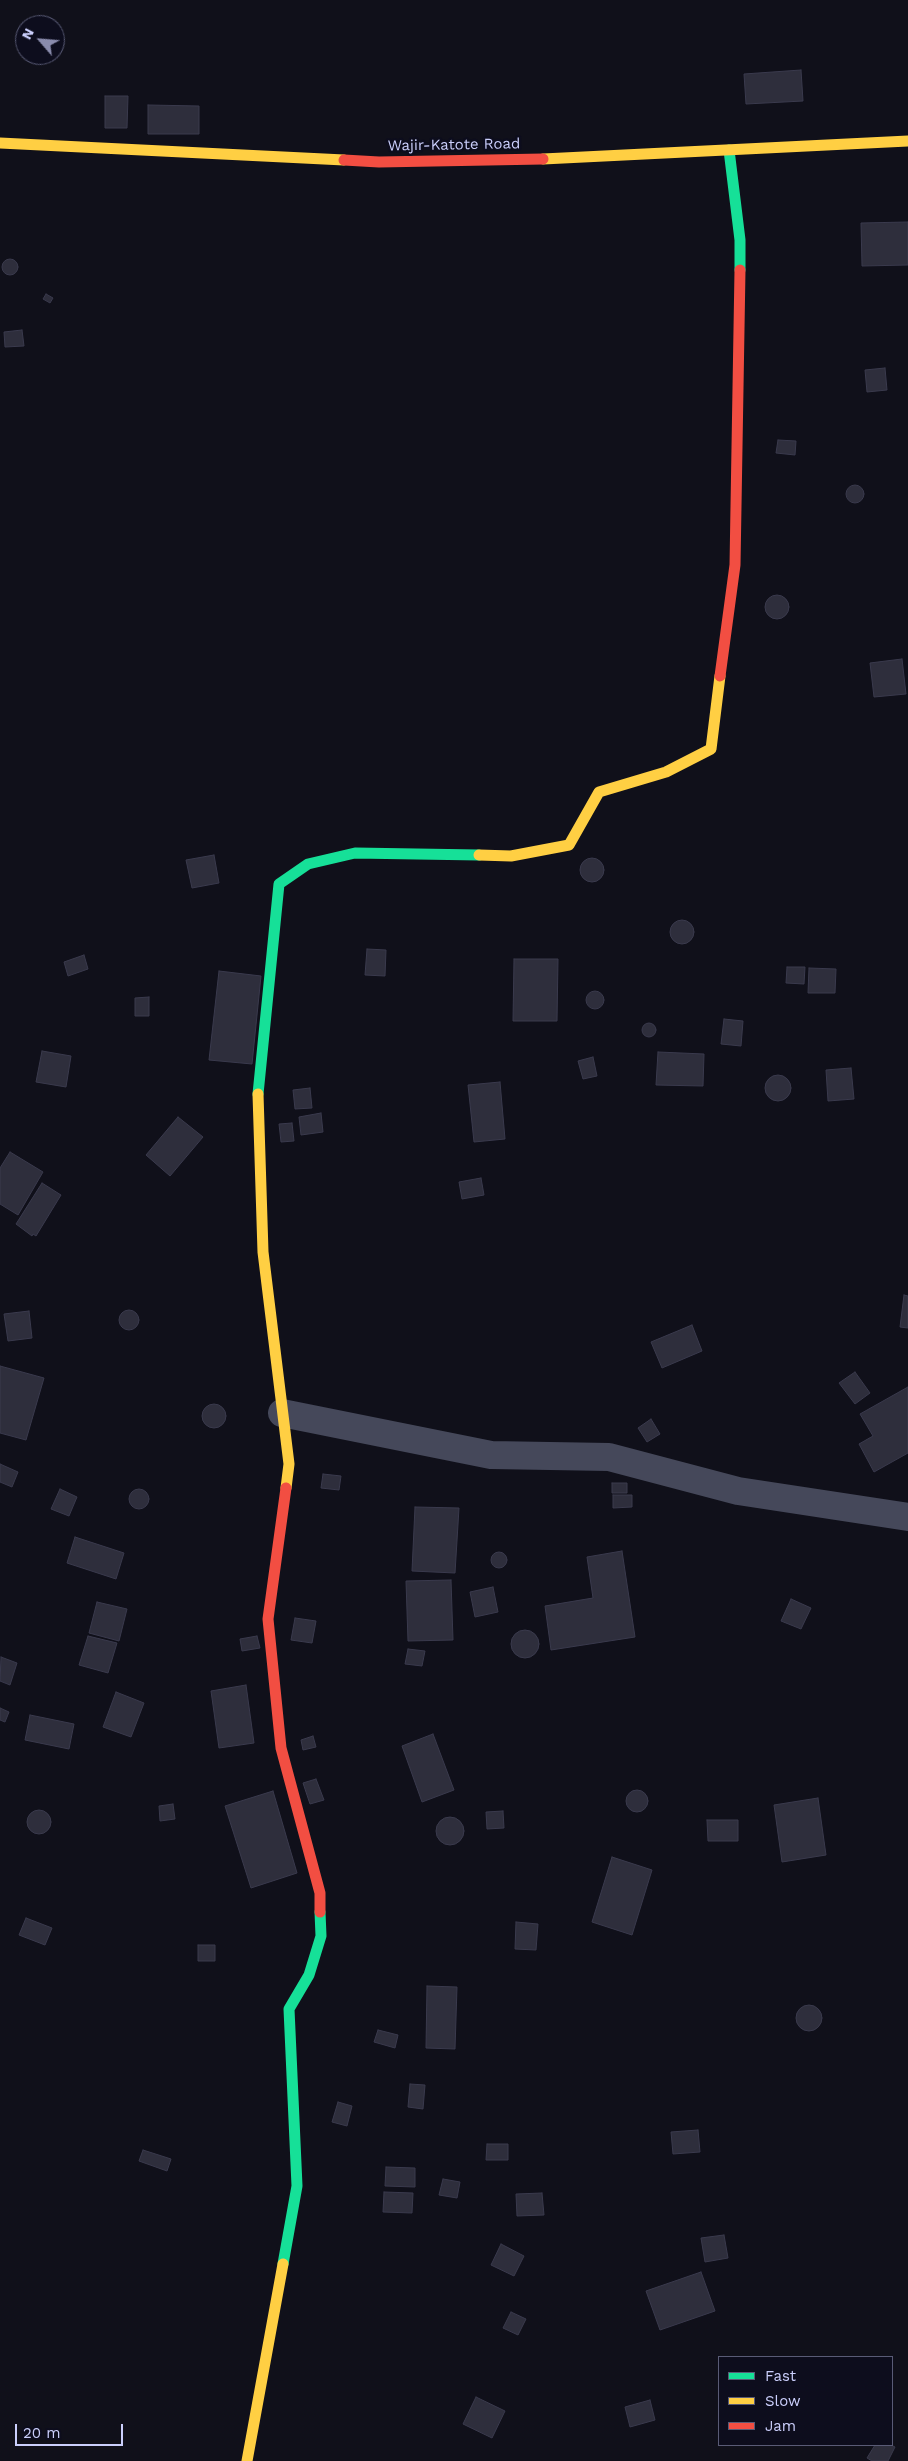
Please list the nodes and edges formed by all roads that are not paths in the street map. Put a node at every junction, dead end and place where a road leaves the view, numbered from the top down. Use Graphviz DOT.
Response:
graph roads {
  1 [pos="908,141"];
  2 [pos="0,143"];
  3 [pos="729,150"];
  4 [pos="282,1413"];
  5 [pos="908,1517"];
  6 [pos="247,2461"];
  1 -- 3 [label="street, Wajir-Katote Road"];
  2 -- 3 [label="street, Wajir-Katote Road"];
  3 -- 4 [label="street"];
  4 -- 5 [label="street"];
  4 -- 6 [label="street"];
}
